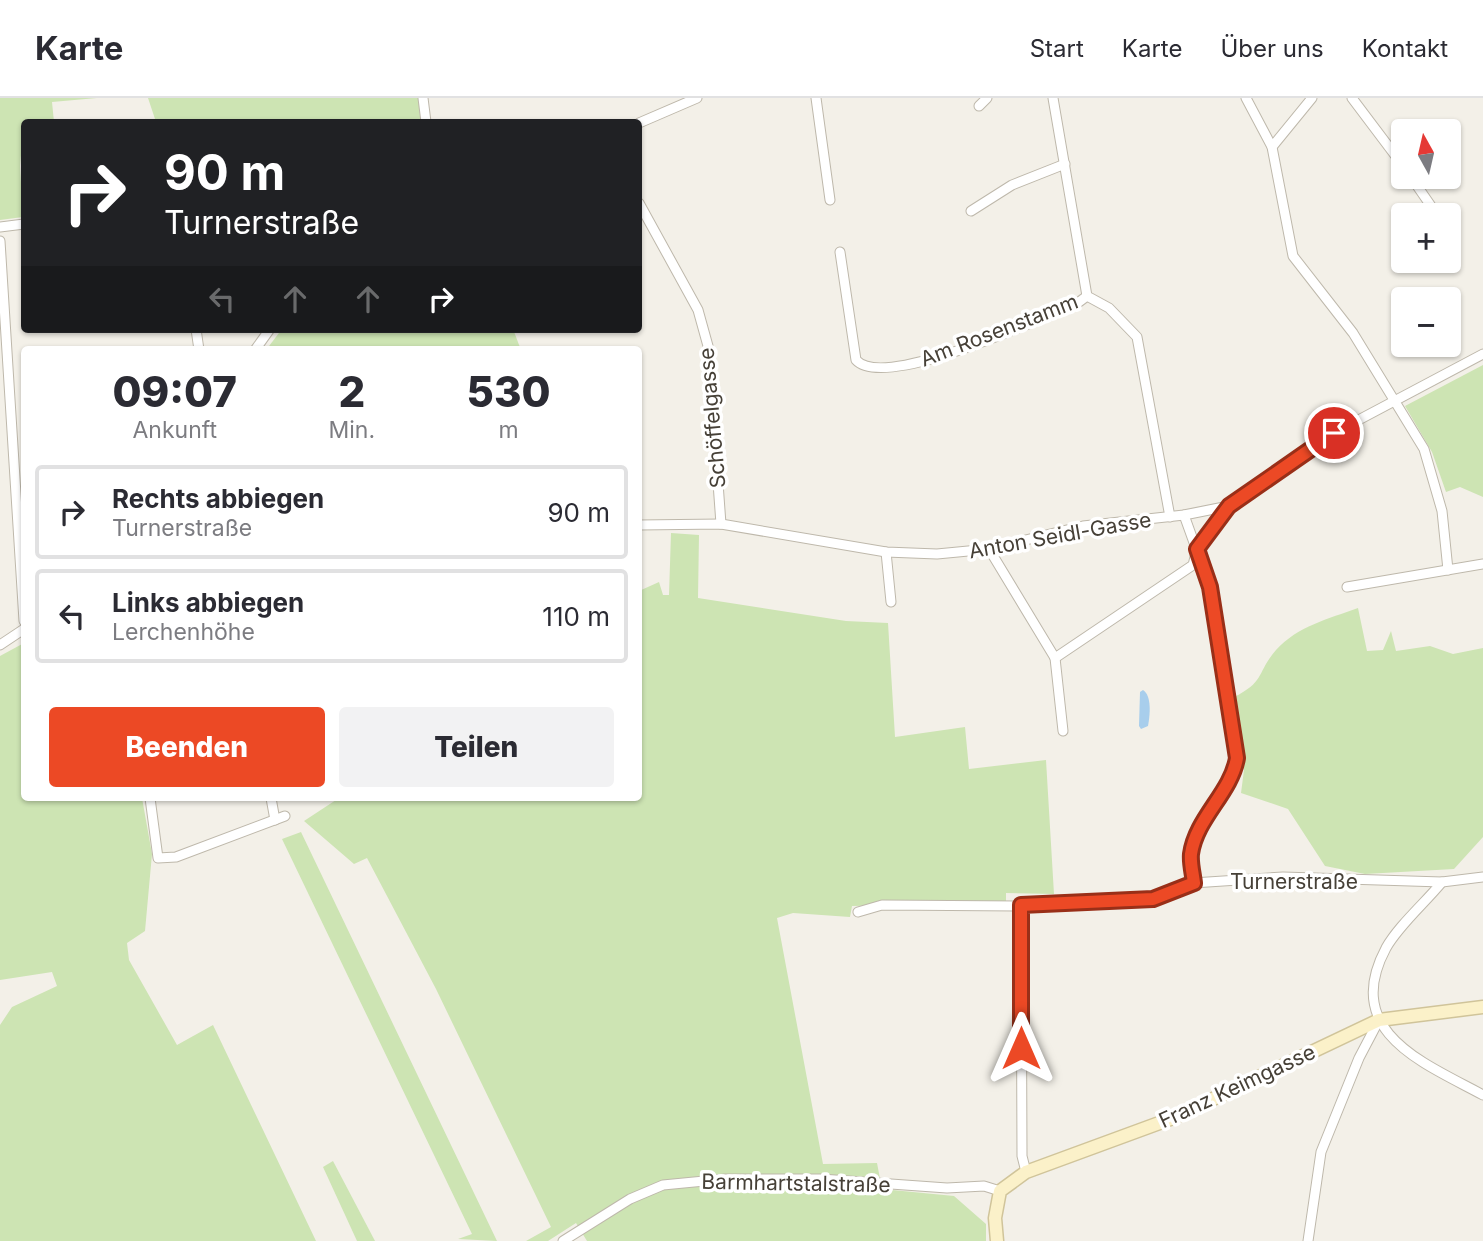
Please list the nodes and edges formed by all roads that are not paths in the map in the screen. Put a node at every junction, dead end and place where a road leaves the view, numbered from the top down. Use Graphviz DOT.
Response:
graph roads {
  1 [pos="423,98"];
  2 [pos="697,98"];
  3 [pos="816,98"];
  4 [pos="987,98"];
  5 [pos="1053,98"];
  6 [pos="1246,98"];
  7 [pos="1312,98"];
  8 [pos="1352,98"];
  9 [pos="979,106"];
  10 [pos="426,119"];
  11 [pos="642,122"];
  12 [pos="1272,147"];
  13 [pos="1391,149"];
  14 [pos="1065,164"];
  15 [pos="830,200"];
  16 [pos="642,207"];
  17 [pos="971,211"];
  18 [pos="21,224"];
  19 [pos="0,227"];
  20 [pos="0,242"];
  21 [pos="840,252"];
  22 [pos="1087,296"];
  23 [pos="2,334"];
  24 [pos="1483,354"];
  25 [pos="1393,400"];
  26 [pos="1229,506"];
  27 [pos="1184,515"];
  28 [pos="1170,517"];
  29 [pos="721,524"];
  30 [pos="642,527"];
  31 [pos="989,549"];
  32 [pos="1197,549"];
  33 [pos="887,552"];
  34 [pos="1483,564"];
  35 [pos="1448,570"];
  36 [pos="21,582"];
  37 [pos="1347,587"];
  38 [pos="891,602"];
  39 [pos="21,631"];
  40 [pos="0,645"];
  41 [pos="1055,658"];
  42 [pos="1063,730"];
  43 [pos="150,801"];
  44 [pos="272,801"];
  45 [pos="1483,877"];
  46 [pos="1194,883"];
  47 [pos="1442,883"];
  48 [pos="1021,905"];
  49 [pos="858,912"];
  50 [pos="1483,1007"];
  51 [pos="1379,1020"];
  52 [pos="1483,1095"];
  53 [pos="1026,1172"];
  54 [pos="1000,1191"];
  55 [pos="583,1230"];
  56 [pos="563,1241"];
  57 [pos="584,1241"];
  58 [pos="997,1241"];
  59 [pos="1308,1241"];
  1 -- 10 [label="street"];
  2 -- 11 [label="street"];
  3 -- 15 [label="street"];
  4 -- 9 [label="street"];
  5 -- 14 [label="street"];
  6 -- 12 [label="street"];
  7 -- 12 [label="street"];
  8 -- 13 [label="street"];
  12 -- 25 [label="street"];
  14 -- 17 [label="street"];
  14 -- 22 [label="street"];
  16 -- 29 [label="street, Schöffelgasse"];
  18 -- 19 [label="street"];
  20 -- 23 [label="street"];
  21 -- 22 [label="street, Am Rosenstamm"];
  22 -- 28 [label="street"];
  23 -- 36 [label="street"];
  24 -- 25 [label="street, Anton Seidl-Gasse"];
  25 -- 26 [label="street, Anton Seidl-Gasse"];
  25 -- 35 [label="street"];
  26 -- 27 [label="street, Anton Seidl-Gasse"];
  26 -- 32 [label="street"];
  27 -- 28 [label="street, Anton Seidl-Gasse"];
  27 -- 32 [label="street"];
  28 -- 31 [label="street, Anton Seidl-Gasse"];
  29 -- 30 [label="street, Anton Seidl-Gasse"];
  29 -- 33 [label="street, Anton Seidl-Gasse"];
  31 -- 33 [label="street, Anton Seidl-Gasse"];
  31 -- 41 [label="street"];
  32 -- 41 [label="street"];
  32 -- 46 [label="street"];
  33 -- 38 [label="street"];
  34 -- 35 [label="street"];
  35 -- 37 [label="street"];
  39 -- 40 [label="street"];
  41 -- 42 [label="street"];
  43 -- 44 [label="street"];
  45 -- 47 [label="street, Turnerstraße"];
  46 -- 47 [label="street, Turnerstraße"];
  46 -- 48 [label="street, Turnerstraße"];
  47 -- 51 [label="street"];
  48 -- 49 [label="street, Turnerstraße"];
  48 -- 53 [label="street"];
  50 -- 51 [label="main road, Franz Keimgasse"];
  51 -- 52 [label="street"];
  51 -- 53 [label="main road, Franz Keimgasse"];
  51 -- 59 [label="street"];
  53 -- 54 [label="main road, Franz Keimgasse"];
  54 -- 55 [label="street, Barmhartstalstraße"];
  54 -- 58 [label="main road"];
  55 -- 56 [label="street, Barmhartstalstraße"];
  55 -- 57 [label="street"];
}
